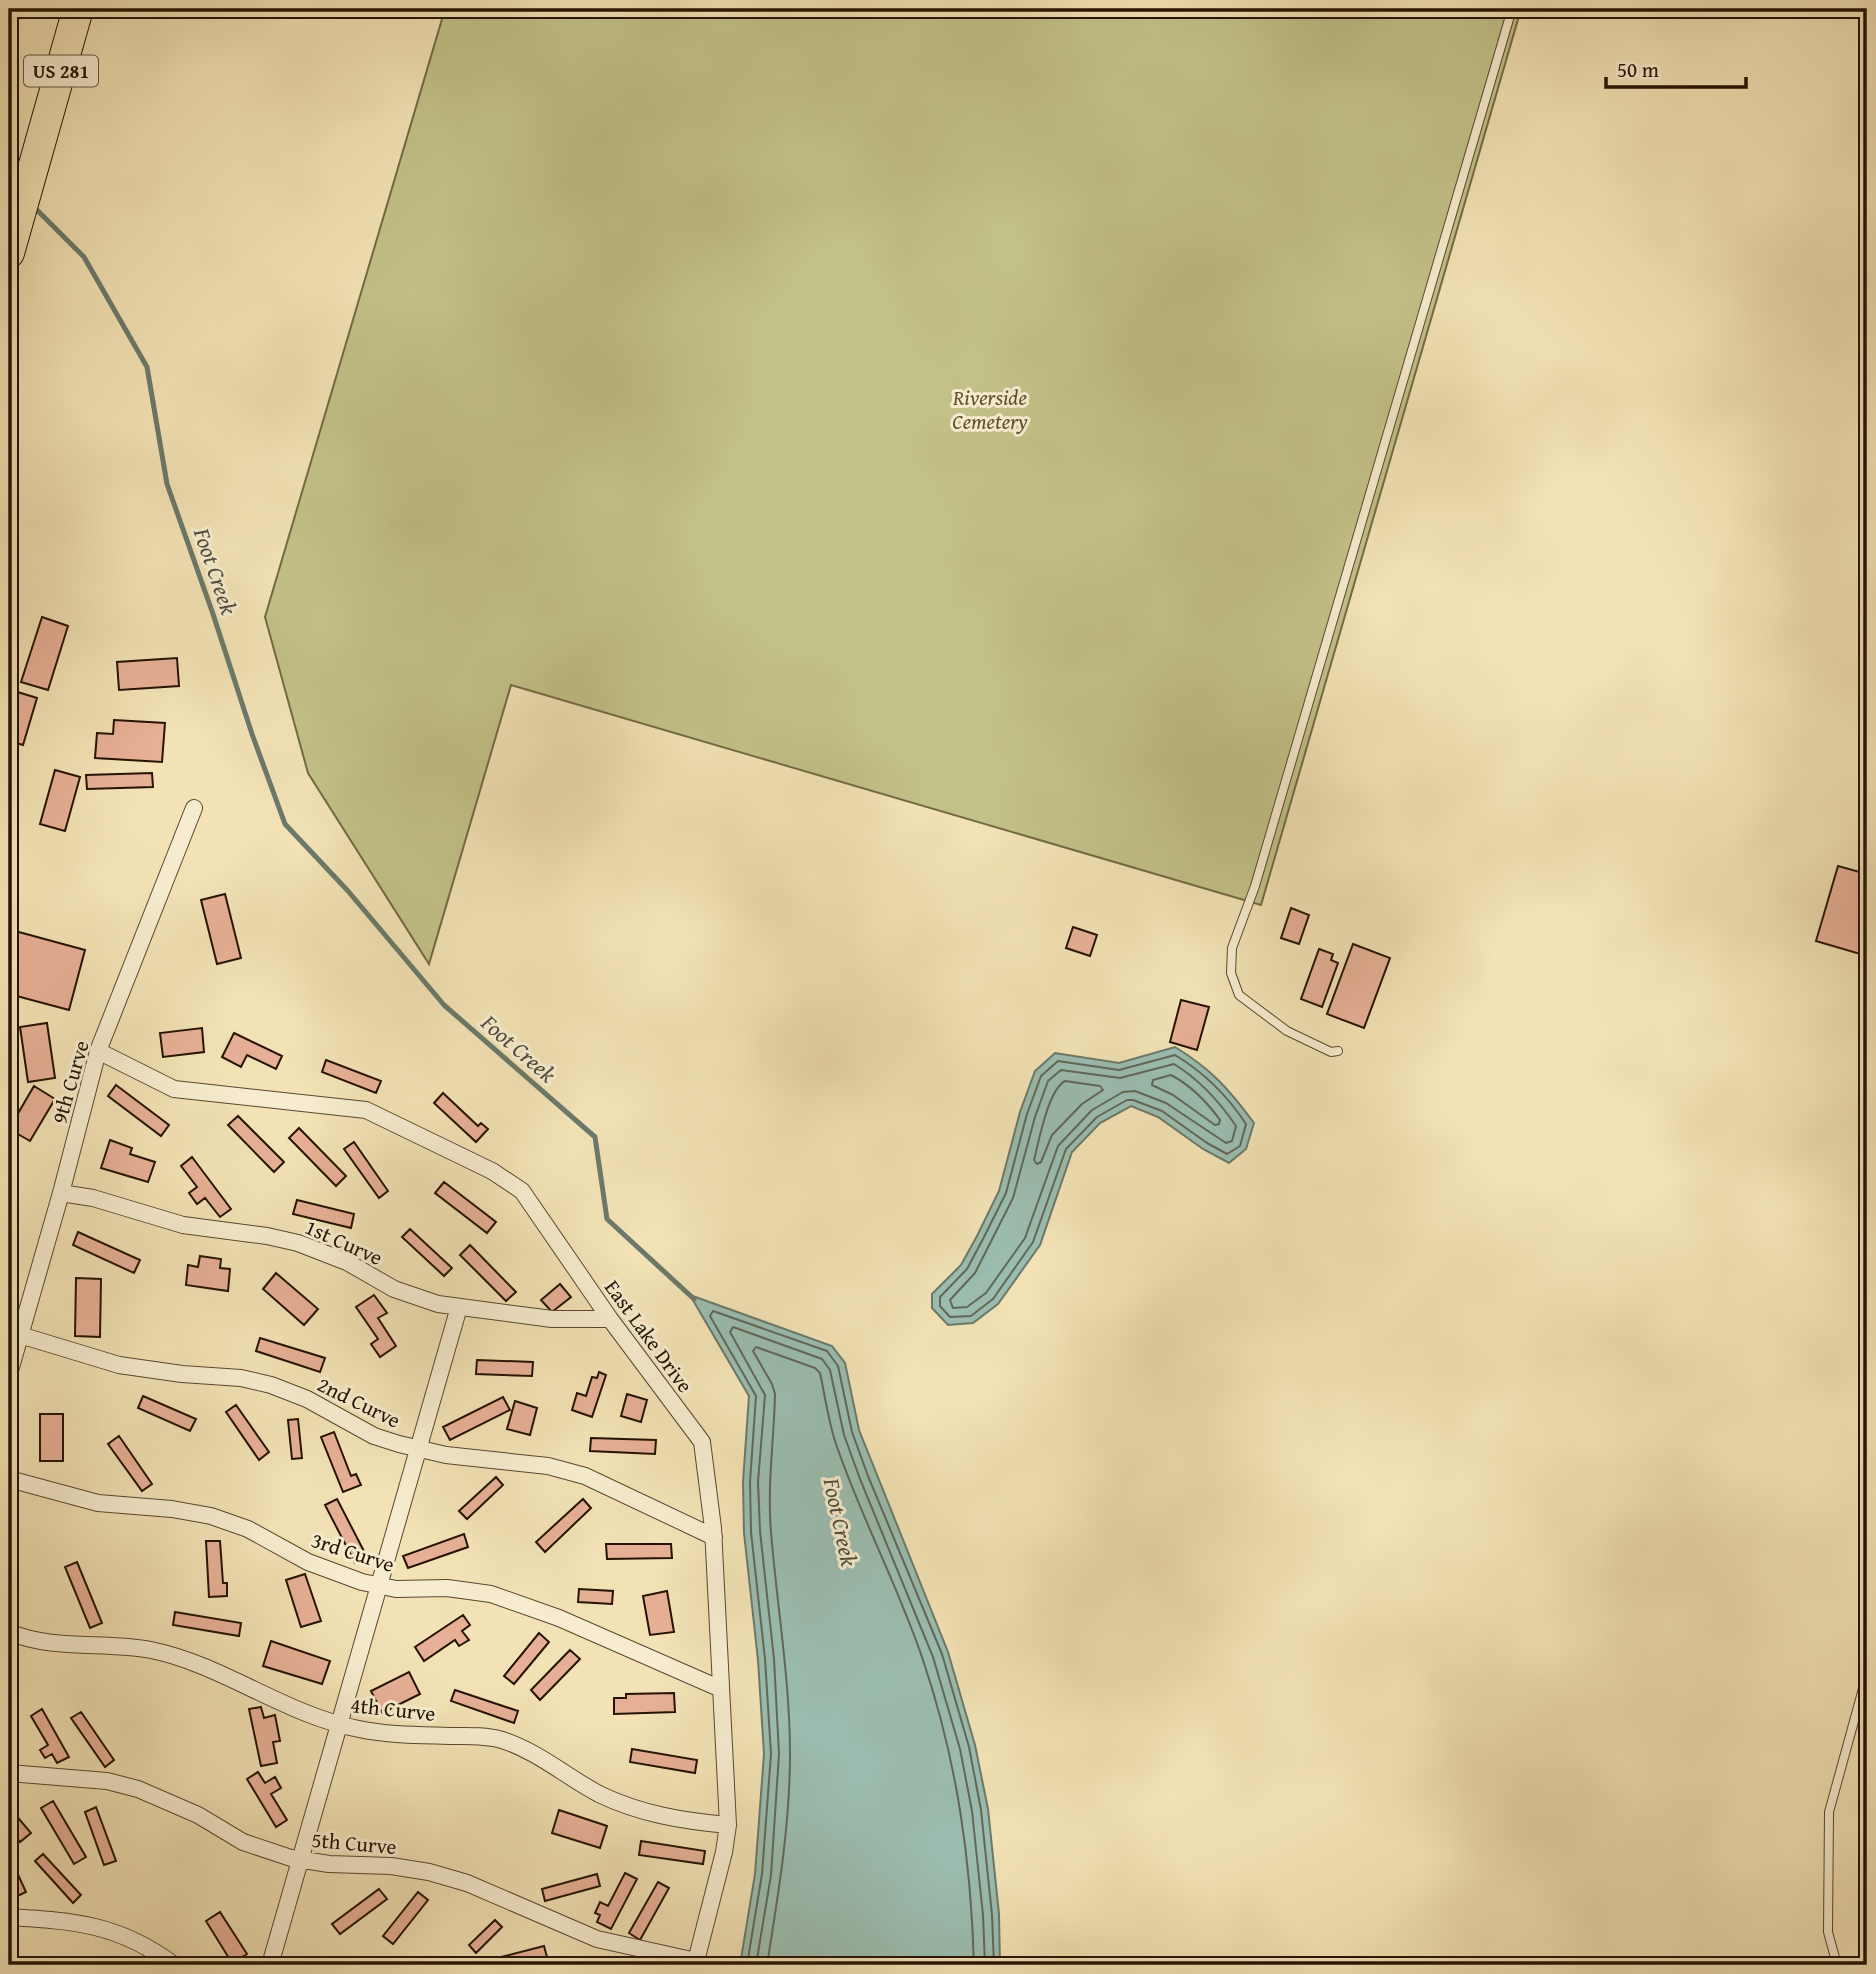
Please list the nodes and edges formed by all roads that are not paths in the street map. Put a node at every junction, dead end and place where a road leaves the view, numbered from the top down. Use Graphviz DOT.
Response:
graph roads {
  1 [pos="78,9"];
  2 [pos="1511,9"];
  3 [pos="9,253"];
  4 [pos="194,808"];
  5 [pos="98,1051"];
  6 [pos="1338,1051"];
  7 [pos="61,1193"];
  8 [pos="459,1307"];
  9 [pos="610,1319"];
  10 [pos="20,1335"];
  11 [pos="9,1374"];
  12 [pos="419,1449"];
  13 [pos="9,1479"];
  14 [pos="714,1537"];
  15 [pos="379,1585"];
  16 [pos="9,1632"];
  17 [pos="1867,1674"];
  18 [pos="721,1689"];
  19 [pos="340,1724"];
  20 [pos="9,1773"];
  21 [pos="727,1825"];
  22 [pos="301,1859"];
  23 [pos="9,1917"];
  24 [pos="696,1963"];
  25 [pos="174,1965"];
  26 [pos="270,1965"];
  27 [pos="1837,1965"];
  1 -- 3 [label="highway, US 281"];
  2 -- 6 [label="lane"];
  4 -- 5 [label="street, 9th Curve"];
  5 -- 7 [label="street, 9th Curve"];
  5 -- 9 [label="street, East Lake Drive"];
  7 -- 8 [label="street, 1st Curve"];
  7 -- 10 [label="street, 9th Curve"];
  8 -- 9 [label="street, 1st Curve"];
  8 -- 12 [label="street"];
  9 -- 14 [label="street, East Lake Drive"];
  10 -- 11 [label="street, 9th Curve"];
  10 -- 12 [label="street, 2nd Curve"];
  12 -- 14 [label="street, 2nd Curve"];
  12 -- 15 [label="street"];
  13 -- 15 [label="street, 3rd Curve"];
  14 -- 18 [label="street, East Lake Drive"];
  15 -- 18 [label="street, 3rd Curve"];
  15 -- 19 [label="street"];
  16 -- 19 [label="street, 4th Curve"];
  17 -- 27 [label="lane"];
  18 -- 21 [label="street, East Lake Drive"];
  19 -- 21 [label="street, 4th Curve"];
  19 -- 22 [label="street"];
  20 -- 22 [label="street, 5th Curve"];
  21 -- 24 [label="street, East Lake Drive"];
  22 -- 24 [label="street, 5th Curve"];
  22 -- 26 [label="street"];
  23 -- 25 [label="street"];
}
